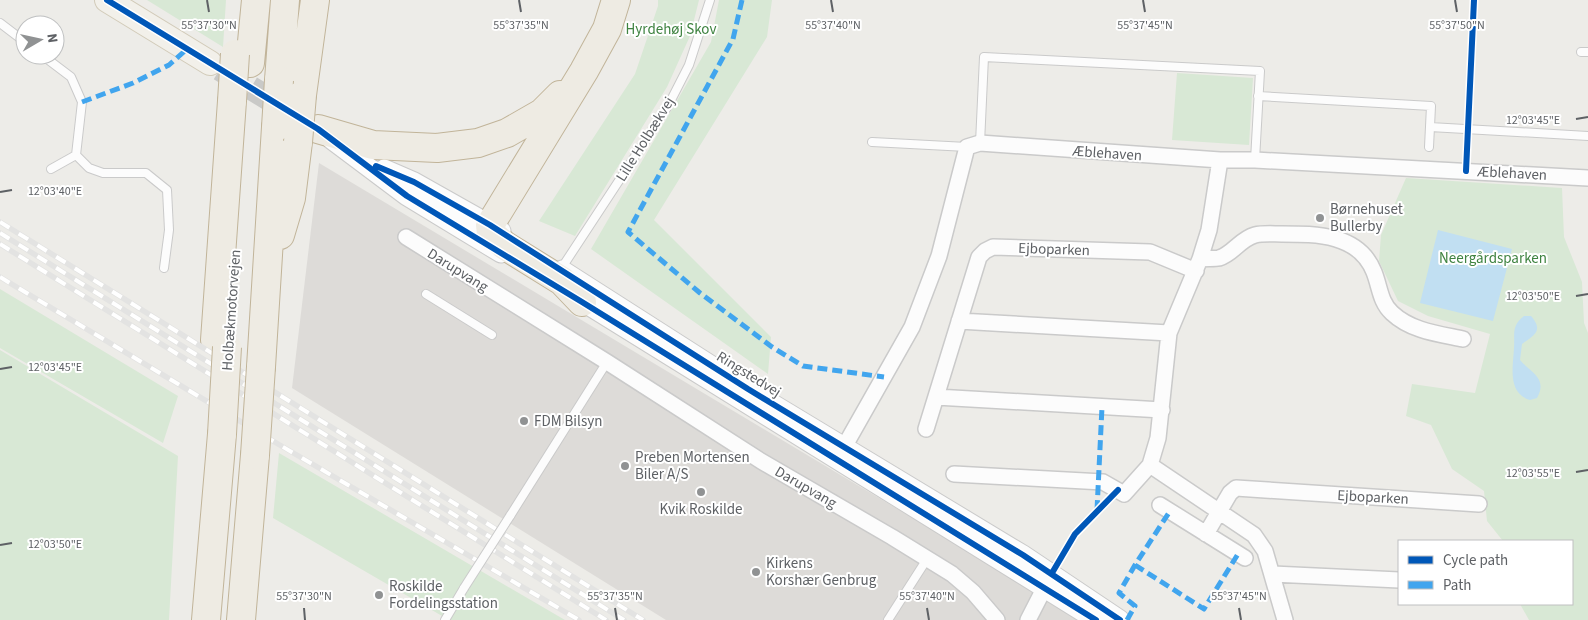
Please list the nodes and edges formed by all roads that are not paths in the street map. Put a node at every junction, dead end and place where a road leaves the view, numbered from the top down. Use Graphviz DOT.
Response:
graph roads {
  1 [pos="238,0"];
  2 [pos="256,0"];
  3 [pos="285,0"];
  4 [pos="315,0"];
  5 [pos="616,0"];
  6 [pos="710,0"];
  7 [pos="107,1"];
  8 [pos="0,23"];
  9 [pos="15,34"];
  10 [pos="232,60"];
  11 [pos="55,65"];
  12 [pos="584,71"];
  13 [pos="1258,96"];
  14 [pos="1430,128"];
  15 [pos="308,135"];
  16 [pos="1588,136"];
  17 [pos="872,142"];
  18 [pos="973,145"];
  19 [pos="1429,147"];
  20 [pos="76,155"];
  21 [pos="360,159"];
  22 [pos="1220,160"];
  23 [pos="1255,160"];
  24 [pos="51,169"];
  25 [pos="1588,178"];
  26 [pos="490,225"];
  27 [pos="406,237"];
  28 [pos="1198,265"];
  29 [pos="164,268"];
  30 [pos="561,269"];
  31 [pos="267,277"];
  32 [pos="426,294"];
  33 [pos="582,302"];
  34 [pos="960,321"];
  35 [pos="1169,333"];
  36 [pos="492,334"];
  37 [pos="1463,339"];
  38 [pos="607,362"];
  39 [pos="936,397"];
  40 [pos="1162,410"];
  41 [pos="926,429"];
  42 [pos="841,453"];
  43 [pos="1150,465"];
  44 [pos="954,474"];
  45 [pos="1480,504"];
  46 [pos="1160,505"];
  47 [pos="1219,511"];
  48 [pos="1206,534"];
  49 [pos="1245,558"];
  50 [pos="927,559"];
  51 [pos="1273,574"];
  52 [pos="1398,580"];
  53 [pos="1048,581"];
  54 [pos="206,620"];
  55 [pos="241,620"];
  56 [pos="445,620"];
  57 [pos="888,620"];
  58 [pos="997,620"];
  59 [pos="1028,620"];
  60 [pos="1096,620"];
  61 [pos="1120,620"];
  62 [pos="1285,620"];
  1 -- 10 [label="highway"];
  2 -- 10 [label="highway, Holbækmotorvejen"];
  3 -- 31 [label="highway, bridge"];
  4 -- 15 [label="highway, bridge"];
  5 -- 12 [label="highway"];
  6 -- 30 [label="lane, Lille Holbækvej"];
  7 -- 10 [label="main road"];
  8 -- 9 [label="lane"];
  10 -- 54 [label="highway, Holbækmotorvejen, bridge"];
  11 -- 20 [label="lane"];
  12 -- 15 [label="highway"];
  12 -- 26 [label="highway"];
  13 -- 14 [label="lane"];
  13 -- 18 [label="lane"];
  13 -- 23 [label="lane"];
  14 -- 16 [label="lane"];
  14 -- 19 [label="lane"];
  15 -- 21 [label="street, Ringstedvej"];
  15 -- 31 [label="highway"];
  17 -- 18 [label="lane"];
  18 -- 22 [label="street, Æblehaven"];
  18 -- 42 [label="street"];
  20 -- 24 [label="lane"];
  20 -- 29 [label="lane"];
  21 -- 26 [label="street, Ringstedvej"];
  21 -- 33 [label="street, Ringstedvej"];
  22 -- 23 [label="street, Æblehaven"];
  22 -- 28 [label="street"];
  23 -- 25 [label="street, Æblehaven"];
  26 -- 30 [label="street, Ringstedvej"];
  26 -- 33 [label="highway"];
  27 -- 38 [label="street, Darupvang"];
  28 -- 34 [label="street, Ejboparken"];
  28 -- 35 [label="street"];
  28 -- 37 [label="street, Ejboparken"];
  30 -- 42 [label="street, Ringstedvej"];
  31 -- 55 [label="highway, bridge"];
  32 -- 36 [label="lane"];
  33 -- 42 [label="street, Ringstedvej"];
  34 -- 35 [label="street"];
  34 -- 39 [label="street, Ejboparken"];
  35 -- 40 [label="street"];
  38 -- 50 [label="street, Darupvang"];
  38 -- 56 [label="lane, bridge"];
  39 -- 40 [label="street"];
  39 -- 41 [label="street, Ejboparken"];
  40 -- 43 [label="street"];
  42 -- 53 [label="street, Ringstedvej"];
  43 -- 44 [label="street"];
  43 -- 47 [label="street"];
  45 -- 47 [label="street, Ejboparken"];
  46 -- 48 [label="street"];
  47 -- 48 [label="street, Ejboparken"];
  47 -- 51 [label="street"];
  48 -- 49 [label="street"];
  50 -- 57 [label="lane"];
  50 -- 58 [label="street, Darupvang"];
  51 -- 52 [label="street"];
  51 -- 62 [label="street"];
  53 -- 59 [label="street"];
  53 -- 60 [label="street, Ringstedvej"];
  53 -- 61 [label="street, Ringstedvej"];
}
